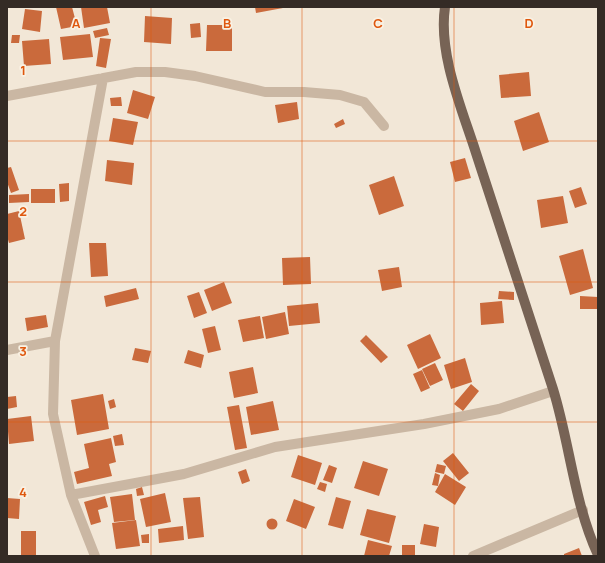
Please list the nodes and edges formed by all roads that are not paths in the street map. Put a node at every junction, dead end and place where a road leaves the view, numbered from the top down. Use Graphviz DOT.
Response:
graph roads {
  1 [pos="445,7"];
  2 [pos="104,78"];
  3 [pos="7,96"];
  4 [pos="384,126"];
  5 [pos="55,341"];
  6 [pos="7,350"];
  7 [pos="553,391"];
  8 [pos="71,495"];
  9 [pos="583,510"];
  10 [pos="598,555"];
  11 [pos="95,556"];
  12 [pos="474,556"];
  1 -- 7 [label="main road"];
  2 -- 3 [label="street"];
  2 -- 4 [label="street"];
  2 -- 5 [label="street"];
  5 -- 6 [label="street"];
  5 -- 8 [label="street"];
  7 -- 8 [label="street"];
  7 -- 9 [label="main road"];
  8 -- 11 [label="street"];
  9 -- 10 [label="main road"];
  9 -- 12 [label="street"];
}
